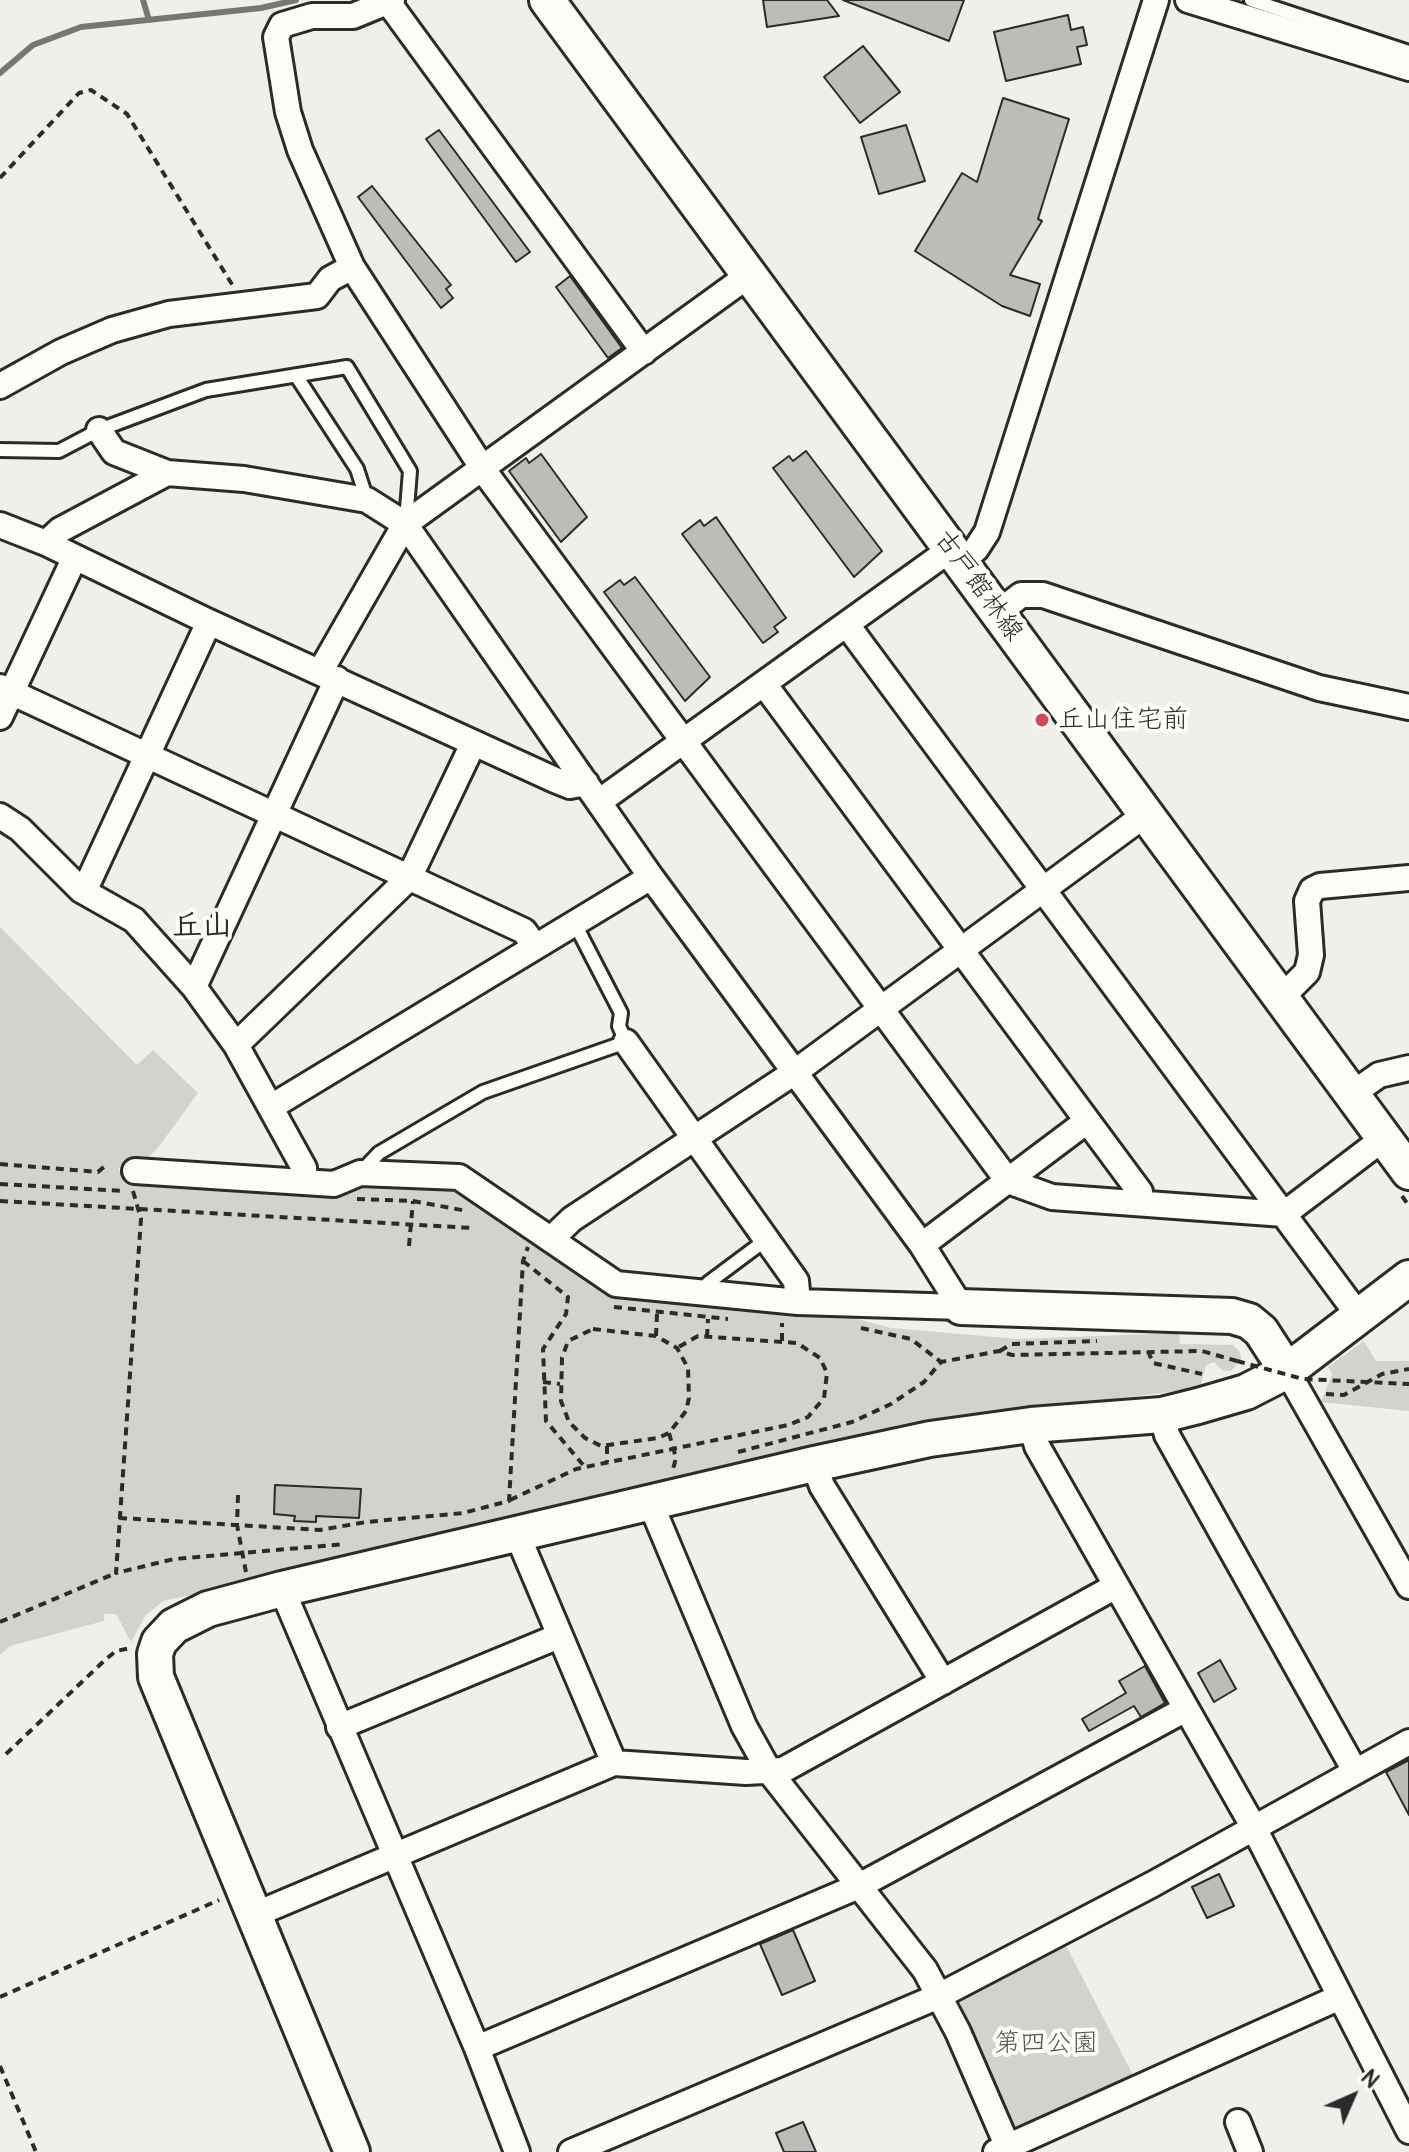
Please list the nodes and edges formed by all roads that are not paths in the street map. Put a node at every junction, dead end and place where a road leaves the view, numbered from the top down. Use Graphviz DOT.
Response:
graph roads {
  1 [pos="547,0"];
  2 [pos="1156,0"];
  3 [pos="1188,0"];
  4 [pos="1251,0"];
  5 [pos="390,1"];
  6 [pos="1374,48"];
  7 [pos="1409,52"];
  8 [pos="1409,68"];
  9 [pos="352,267"];
  10 [pos="749,275"];
  11 [pos="644,352"];
  12 [pos="297,377"];
  13 [pos="0,386"];
  14 [pos="99,430"];
  15 [pos="0,450"];
  16 [pos="483,469"];
  17 [pos="167,473"];
  18 [pos="367,500"];
  19 [pos="405,524"];
  20 [pos="0,525"];
  21 [pos="46,543"];
  22 [pos="956,556"];
  23 [pos="74,559"];
  24 [pos="998,613"];
  25 [pos="209,622"];
  26 [pos="847,625"];
  27 [pos="329,676"];
  28 [pos="764,684"];
  29 [pos="6,690"];
  30 [pos="1409,707"];
  31 [pos="0,717"];
  32 [pos="684,741"];
  33 [pos="473,744"];
  34 [pos="147,755"];
  35 [pos="593,792"];
  36 [pos="275,812"];
  37 [pos="1146,814"];
  38 [pos="0,816"];
  39 [pos="651,877"];
  40 [pos="409,878"];
  41 [pos="1409,878"];
  42 [pos="81,890"];
  43 [pos="1043,890"];
  44 [pos="575,924"];
  45 [pos="534,945"];
  46 [pos="961,951"];
  47 [pos="194,987"];
  48 [pos="1281,998"];
  49 [pos="881,1009"];
  50 [pos="626,1042"];
  51 [pos="236,1045"];
  52 [pos="1409,1068"];
  53 [pos="795,1072"];
  54 [pos="1352,1094"];
  55 [pos="271,1107"];
  56 [pos="1087,1121"];
  57 [pos="695,1138"];
  58 [pos="1384,1138"];
  59 [pos="1409,1172"];
  60 [pos="360,1173"];
  61 [pos="305,1180"];
  62 [pos="134,1181"];
  63 [pos="1008,1181"];
  64 [pos="1141,1203"];
  65 [pos="1284,1214"];
  66 [pos="767,1239"];
  67 [pos="922,1245"];
  68 [pos="540,1246"];
  69 [pos="1409,1278"];
  70 [pos="703,1296"];
  71 [pos="961,1307"];
  72 [pos="792,1314"];
  73 [pos="1359,1316"];
  74 [pos="1306,1383"];
  75 [pos="1162,1415"];
  76 [pos="1031,1425"];
  77 [pos="814,1464"];
  78 [pos="650,1502"];
  79 [pos="515,1522"];
  80 [pos="1116,1586"];
  81 [pos="1409,1586"];
  82 [pos="282,1589"];
  83 [pos="559,1636"];
  84 [pos="943,1682"];
  85 [pos="1186,1709"];
  86 [pos="339,1727"];
  87 [pos="1409,1742"];
  88 [pos="614,1763"];
  89 [pos="769,1771"];
  90 [pos="1355,1771"];
  91 [pos="1253,1826"];
  92 [pos="396,1855"];
  93 [pos="859,1886"];
  94 [pos="248,1902"];
  95 [pos="939,1996"];
  96 [pos="1340,1997"];
  97 [pos="477,2048"];
  98 [pos="1238,2122"];
  99 [pos="1409,2131"];
  100 [pos="1005,2150"];
  101 [pos="352,2152"];
  102 [pos="517,2152"];
  103 [pos="571,2152"];
  104 [pos="1250,2152"];
  1 -- 10 [label="street, 古戸館林線"];
  2 -- 22 [label="street"];
  3 -- 6 [label="street"];
  4 -- 6 [label="lane"];
  5 -- 9 [label="street"];
  5 -- 11 [label="street"];
  6 -- 7 [label="lane"];
  6 -- 8 [label="street"];
  9 -- 13 [label="street"];
  9 -- 16 [label="street"];
  10 -- 11 [label="street"];
  10 -- 22 [label="street, 古戸館林線"];
  11 -- 16 [label="street"];
  12 -- 14 [label="lane"];
  12 -- 18 [label="lane"];
  12 -- 19 [label="lane"];
  14 -- 15 [label="lane"];
  14 -- 17 [label="street"];
  16 -- 19 [label="street"];
  16 -- 32 [label="street"];
  17 -- 18 [label="street"];
  17 -- 21 [label="street"];
  18 -- 19 [label="street"];
  19 -- 27 [label="street"];
  19 -- 35 [label="street"];
  20 -- 21 [label="street"];
  21 -- 23 [label="street"];
  22 -- 24 [label="street, 古戸館林線"];
  22 -- 26 [label="street"];
  23 -- 25 [label="street"];
  23 -- 29 [label="street"];
  24 -- 30 [label="street"];
  24 -- 37 [label="street, 古戸館林線"];
  25 -- 27 [label="street"];
  25 -- 34 [label="street"];
  26 -- 28 [label="street"];
  26 -- 43 [label="street"];
  27 -- 33 [label="street"];
  27 -- 36 [label="street"];
  28 -- 32 [label="street"];
  28 -- 46 [label="street"];
  29 -- 31 [label="street"];
  29 -- 34 [label="street"];
  32 -- 35 [label="street"];
  32 -- 49 [label="street"];
  33 -- 35 [label="street"];
  33 -- 40 [label="street"];
  34 -- 36 [label="street"];
  34 -- 42 [label="street"];
  35 -- 39 [label="street"];
  36 -- 40 [label="street"];
  36 -- 47 [label="street"];
  37 -- 43 [label="street"];
  37 -- 48 [label="street, 古戸館林線"];
  38 -- 42 [label="street"];
  39 -- 44 [label="street"];
  39 -- 53 [label="street"];
  40 -- 45 [label="street"];
  40 -- 51 [label="street"];
  41 -- 48 [label="street"];
  42 -- 47 [label="street"];
  43 -- 46 [label="street"];
  43 -- 65 [label="street"];
  44 -- 45 [label="street"];
  44 -- 50 [label="lane"];
  45 -- 55 [label="street"];
  46 -- 49 [label="street"];
  46 -- 56 [label="street"];
  47 -- 51 [label="street"];
  48 -- 54 [label="street, 古戸館林線"];
  49 -- 53 [label="street"];
  49 -- 63 [label="street"];
  50 -- 57 [label="street"];
  50 -- 60 [label="lane"];
  51 -- 55 [label="street"];
  52 -- 54 [label="street"];
  53 -- 57 [label="street"];
  53 -- 67 [label="street"];
  54 -- 58 [label="street, 古戸館林線"];
  55 -- 61 [label="street"];
  56 -- 63 [label="street"];
  56 -- 64 [label="street"];
  57 -- 66 [label="street"];
  57 -- 68 [label="street"];
  58 -- 59 [label="street, 古戸館林線"];
  58 -- 65 [label="street"];
  60 -- 61 [label="street"];
  60 -- 68 [label="street"];
  61 -- 62 [label="street"];
  63 -- 64 [label="street"];
  63 -- 67 [label="street"];
  64 -- 65 [label="street"];
  65 -- 73 [label="street"];
  66 -- 70 [label="lane"];
  66 -- 72 [label="street"];
  67 -- 71 [label="street"];
  68 -- 70 [label="street"];
  69 -- 73 [label="street"];
  70 -- 72 [label="street"];
  71 -- 72 [label="street"];
  71 -- 74 [label="street"];
  73 -- 74 [label="street"];
  74 -- 75 [label="street"];
  74 -- 81 [label="street"];
  75 -- 76 [label="street"];
  75 -- 90 [label="street"];
  76 -- 77 [label="street"];
  76 -- 80 [label="street"];
  77 -- 78 [label="street"];
  77 -- 84 [label="street"];
  78 -- 79 [label="street"];
  78 -- 89 [label="street"];
  79 -- 82 [label="street"];
  79 -- 83 [label="street"];
  80 -- 84 [label="street"];
  80 -- 85 [label="street"];
  82 -- 86 [label="street"];
  82 -- 94 [label="street"];
  83 -- 86 [label="street"];
  83 -- 88 [label="street"];
  84 -- 89 [label="street"];
  85 -- 91 [label="street"];
  85 -- 93 [label="street"];
  86 -- 92 [label="street"];
  87 -- 90 [label="street"];
  88 -- 89 [label="street"];
  88 -- 92 [label="street"];
  89 -- 93 [label="street"];
  90 -- 91 [label="street"];
  91 -- 95 [label="street"];
  91 -- 96 [label="street"];
  92 -- 94 [label="street"];
  92 -- 97 [label="street"];
  93 -- 95 [label="street"];
  93 -- 97 [label="street"];
  94 -- 101 [label="street"];
  95 -- 100 [label="street"];
  95 -- 103 [label="street"];
  96 -- 99 [label="street"];
  96 -- 100 [label="street"];
  97 -- 102 [label="street"];
  98 -- 104 [label="street"];
}
